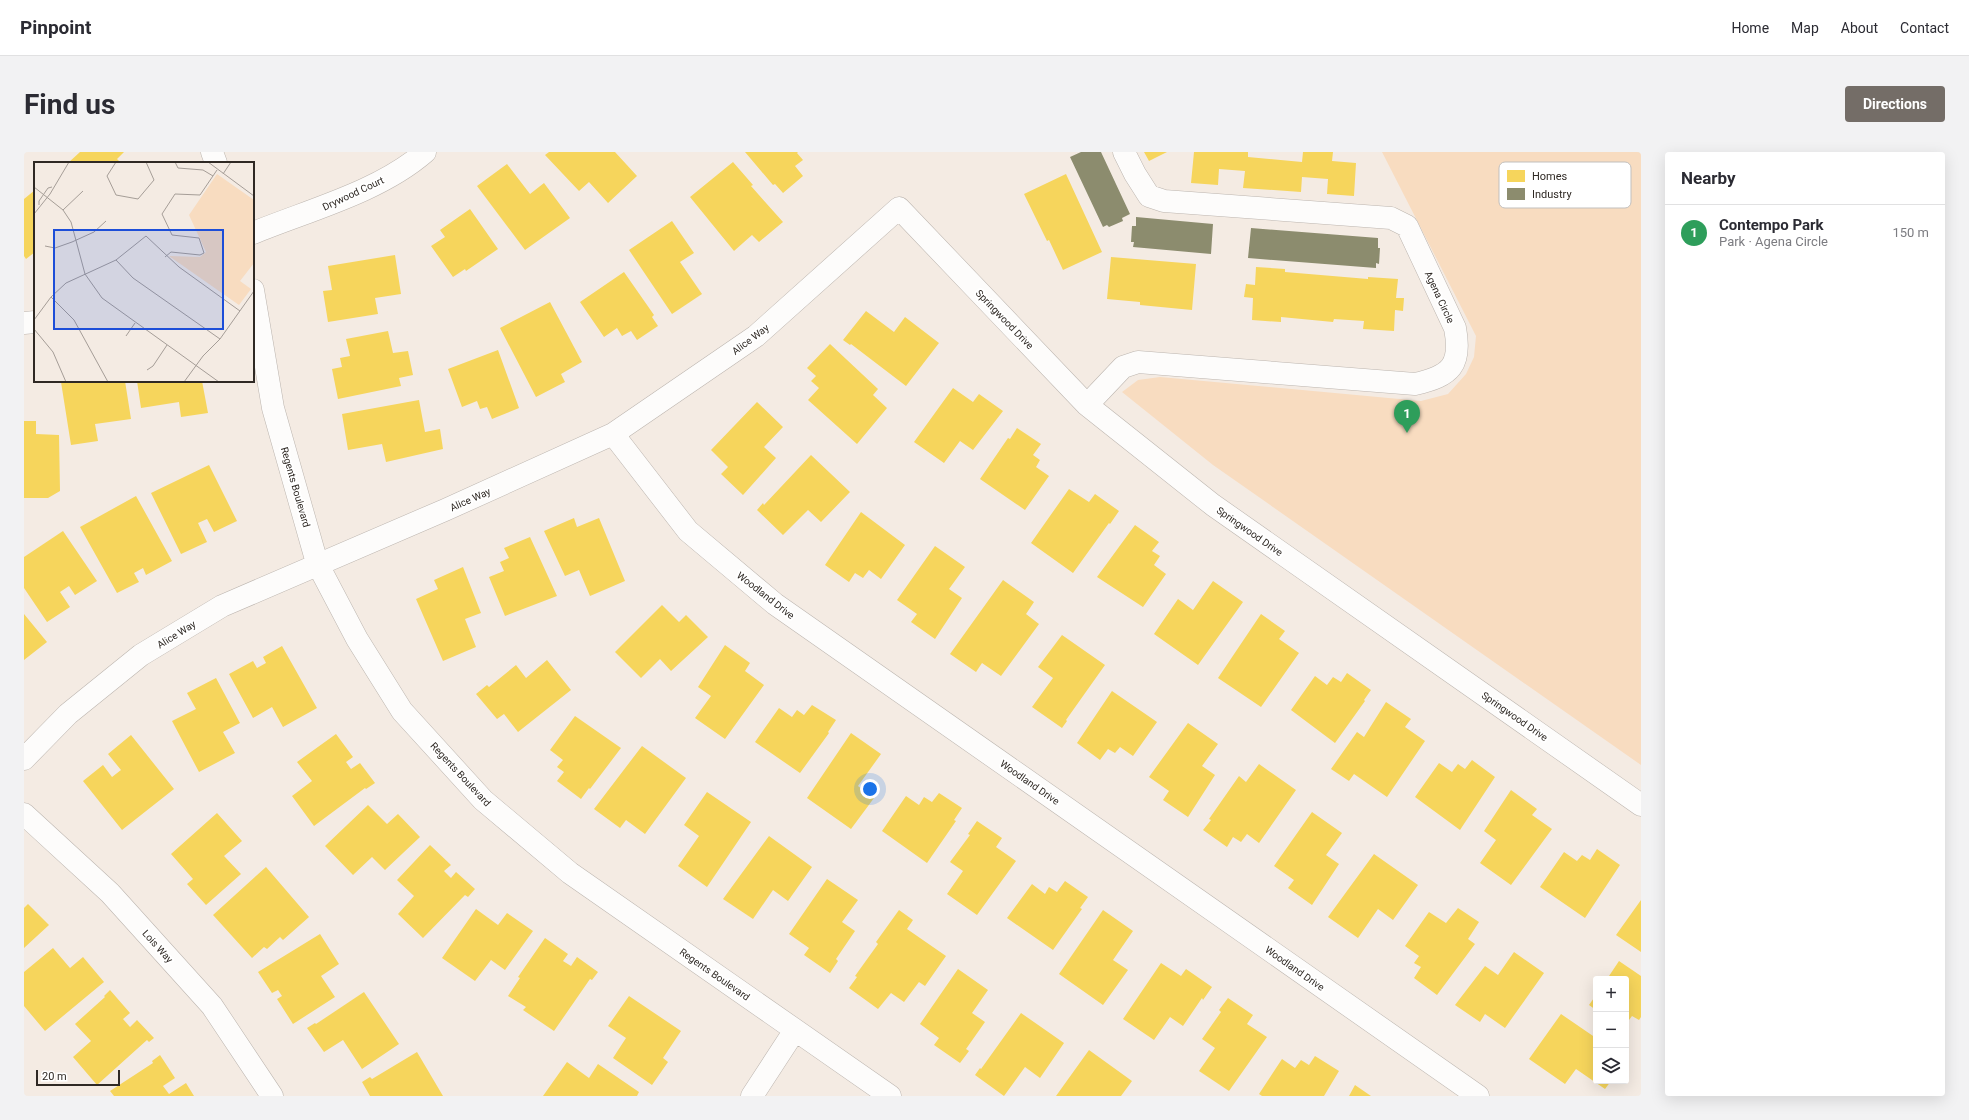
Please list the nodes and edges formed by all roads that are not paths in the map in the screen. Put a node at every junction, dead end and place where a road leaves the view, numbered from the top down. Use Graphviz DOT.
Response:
graph roads {
  1 [pos="212,152"];
  2 [pos="425,152"];
  3 [pos="1124,152"];
  4 [pos="216,162"];
  5 [pos="899,208"];
  6 [pos="254,233"];
  7 [pos="254,296"];
  8 [pos="34,322"];
  9 [pos="24,323"];
  10 [pos="1087,405"];
  11 [pos="613,434"];
  12 [pos="317,564"];
  13 [pos="24,759"];
  14 [pos="1641,805"];
  15 [pos="24,814"];
  16 [pos="796,1030"];
  17 [pos="272,1096"];
  18 [pos="752,1096"];
  19 [pos="890,1096"];
  20 [pos="1478,1096"];
  1 -- 4 [label="street"];
  2 -- 6 [label="street, Drywood Court"];
  3 -- 10 [label="street, Agena Circle"];
  5 -- 10 [label="street, Springwood Drive"];
  5 -- 11 [label="street, Alice Way"];
  7 -- 12 [label="street, Regents Boulevard"];
  8 -- 9 [label="street"];
  10 -- 14 [label="street, Springwood Drive"];
  11 -- 12 [label="street, Alice Way"];
  11 -- 20 [label="street, Woodland Drive"];
  12 -- 13 [label="street, Alice Way"];
  12 -- 16 [label="street, Regents Boulevard"];
  15 -- 17 [label="street, Lois Way"];
  16 -- 18 [label="street"];
  16 -- 19 [label="street, Regents Boulevard"];
}
